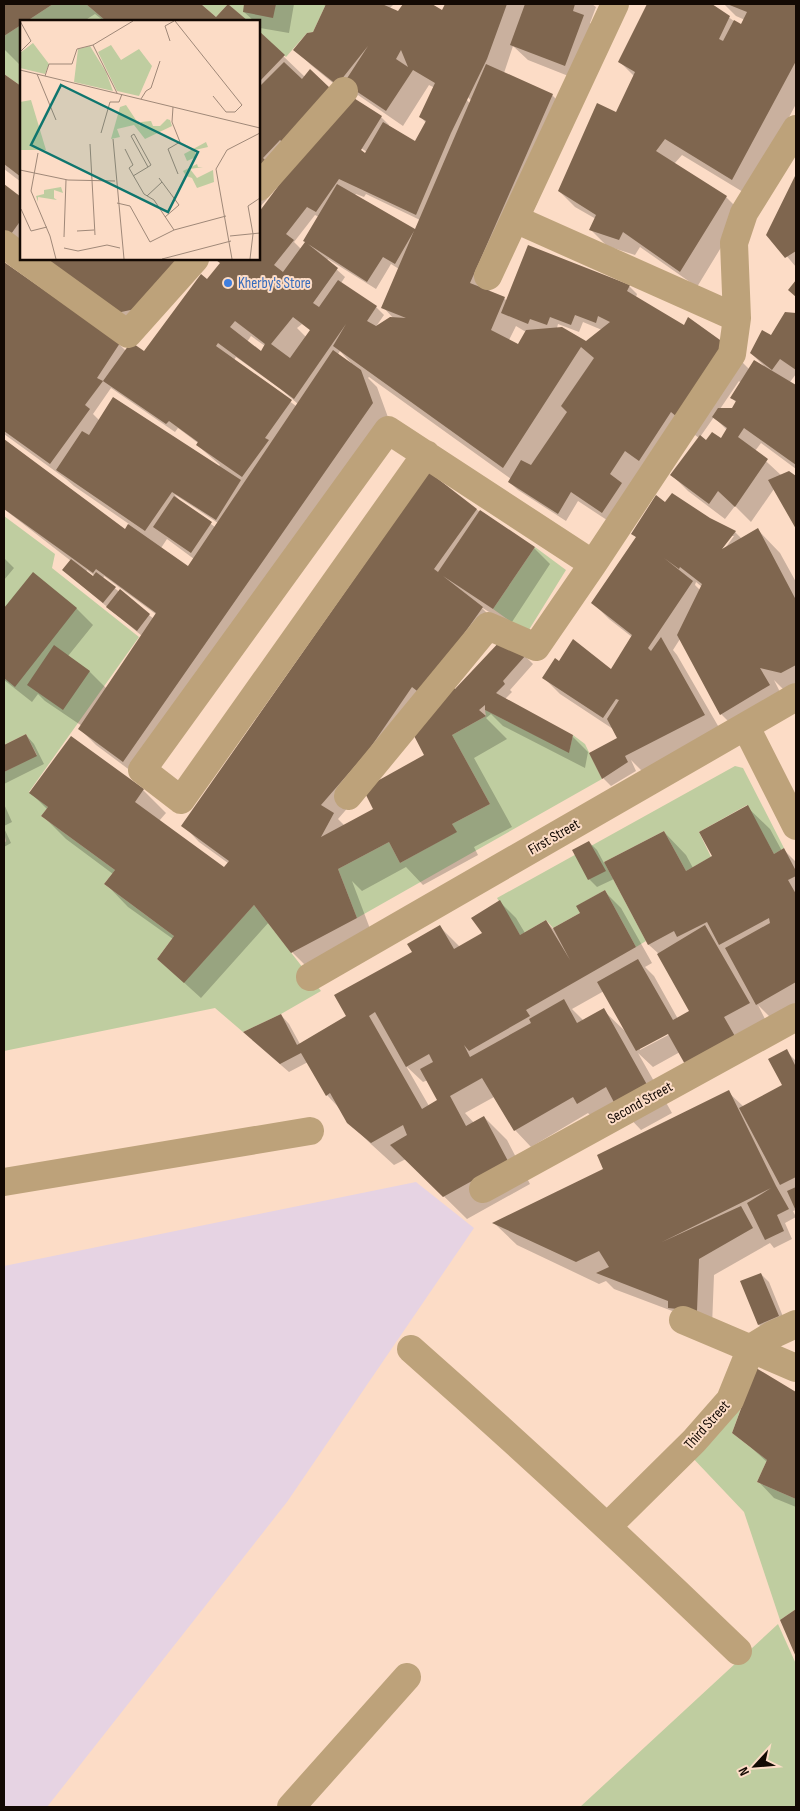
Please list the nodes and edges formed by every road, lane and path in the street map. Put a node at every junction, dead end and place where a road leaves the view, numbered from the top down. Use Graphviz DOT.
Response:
graph roads {
  1 [pos="614,4"];
  2 [pos="344,91"];
  3 [pos="796,129"];
  4 [pos="260,186"];
  5 [pos="515,219"];
  6 [pos="4,244"];
  7 [pos="20,256"];
  8 [pos="26,260"];
  9 [pos="194,260"];
  10 [pos="488,276"];
  11 [pos="737,318"];
  12 [pos="426,454"];
  13 [pos="593,564"];
  14 [pos="796,697"];
  15 [pos="746,726"];
  16 [pos="348,796"];
  17 [pos="796,826"];
  18 [pos="310,977"];
  19 [pos="796,1017"];
  20 [pos="310,1131"];
  21 [pos="4,1182"];
  22 [pos="483,1189"];
  23 [pos="683,1320"];
  24 [pos="796,1324"];
  25 [pos="751,1348"];
  26 [pos="411,1349"];
  27 [pos="796,1368"];
  28 [pos="608,1526"];
  29 [pos="738,1651"];
  30 [pos="407,1677"];
  31 [pos="291,1807"];
  1 -- 5 [label="street"];
  2 -- 4 [label="street"];
  3 -- 11 [label="street"];
  5 -- 10 [label="street"];
  5 -- 11 [label="street"];
  6 -- 7 [label="street"];
  8 -- 9 [label="street"];
  11 -- 13 [label="street"];
  12 -- 12 [label="street"];
  12 -- 13 [label="street"];
  13 -- 16 [label="street"];
  14 -- 15 [label="street, First Street"];
  15 -- 17 [label="street"];
  15 -- 18 [label="street, First Street"];
  19 -- 22 [label="street, Second Street"];
  20 -- 21 [label="street"];
  23 -- 25 [label="street"];
  24 -- 25 [label="street"];
  25 -- 27 [label="street"];
  25 -- 28 [label="street, Third Street"];
  26 -- 28 [label="street"];
  28 -- 29 [label="street"];
  30 -- 31 [label="street"];
}
